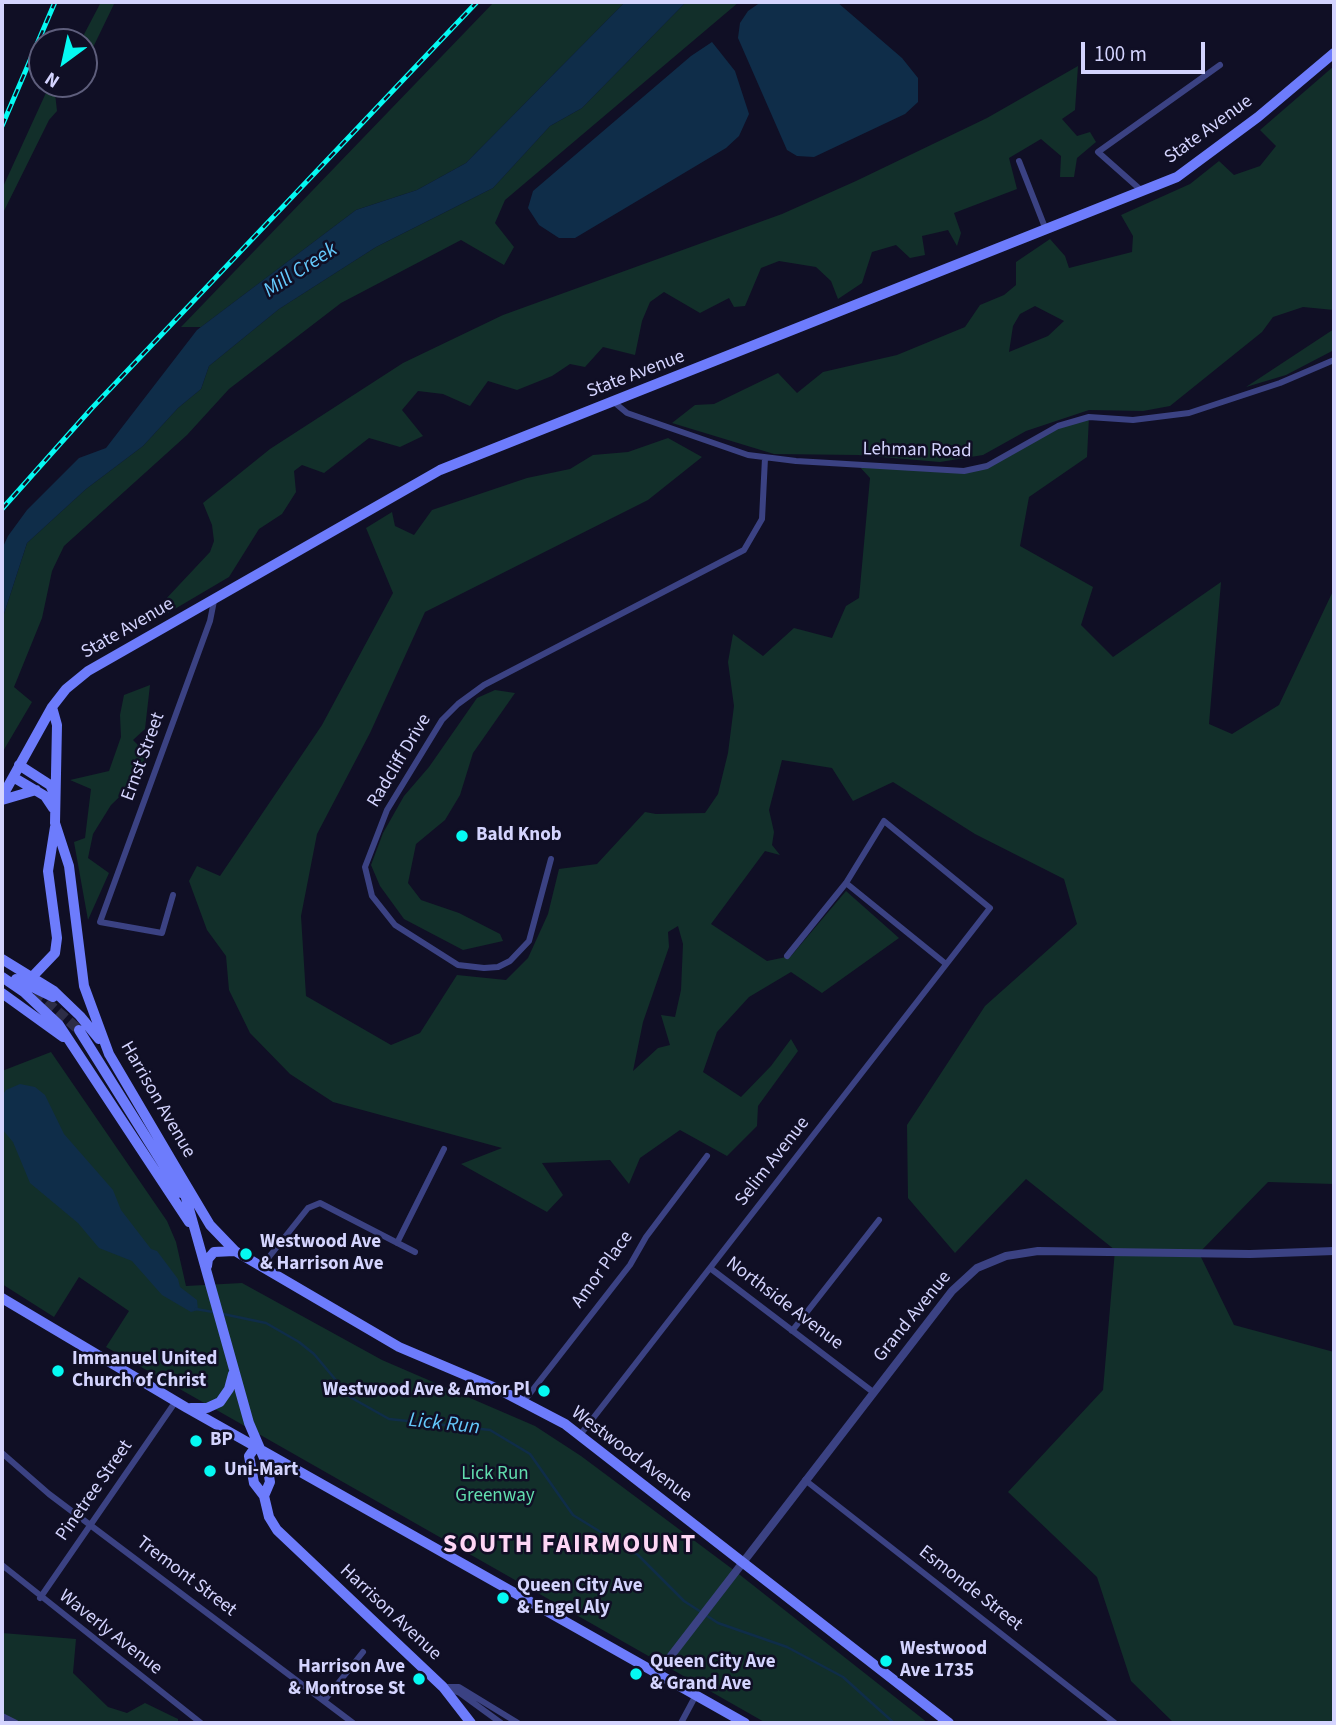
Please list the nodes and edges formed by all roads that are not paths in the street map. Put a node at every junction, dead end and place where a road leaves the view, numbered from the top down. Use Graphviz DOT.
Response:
graph roads {
  1 [pos="1334,53"];
  2 [pos="1220,65"];
  3 [pos="1019,161"];
  4 [pos="1142,191"];
  5 [pos="1046,229"];
  6 [pos="1334,360"];
  7 [pos="615,403"];
  8 [pos="765,458"];
  9 [pos="214,601"];
  10 [pos="52,707"];
  11 [pos="19,765"];
  12 [pos="13,776"];
  13 [pos="36,790"];
  14 [pos="54,793"];
  15 [pos="2,798"];
  16 [pos="54,809"];
  17 [pos="55,823"];
  18 [pos="551,859"];
  19 [pos="846,883"];
  20 [pos="173,895"];
  21 [pos="787,956"];
  22 [pos="2,959"];
  23 [pos="946,964"];
  24 [pos="33,976"];
  25 [pos="6,977"];
  26 [pos="2,993"];
  27 [pos="71,1008"];
  28 [pos="79,1030"];
  29 [pos="67,1038"];
  30 [pos="109,1054"];
  31 [pos="444,1149"];
  32 [pos="707,1156"];
  33 [pos="179,1173"];
  34 [pos="186,1201"];
  35 [pos="879,1220"];
  36 [pos="193,1228"];
  37 [pos="397,1243"];
  38 [pos="235,1251"];
  39 [pos="1334,1251"];
  40 [pos="415,1252"];
  41 [pos="261,1267"];
  42 [pos="710,1268"];
  43 [pos="207,1269"];
  44 [pos="2,1298"];
  45 [pos="792,1331"];
  46 [pos="234,1372"];
  47 [pos="873,1392"];
  48 [pos="176,1401"];
  49 [pos="524,1401"];
  50 [pos="187,1408"];
  51 [pos="580,1435"];
  52 [pos="256,1446"];
  53 [pos="2,1453"];
  54 [pos="804,1480"];
  55 [pos="264,1496"];
  56 [pos="91,1525"];
  57 [pos="742,1563"];
  58 [pos="2,1565"];
  59 [pos="40,1598"];
  60 [pos="363,1652"];
  61 [pos="657,1674"];
  62 [pos="443,1687"];
  63 [pos="696,1695"];
  64 [pos="324,1701"];
  65 [pos="2,1716"];
  66 [pos="16,1723"];
  67 [pos="201,1723"];
  68 [pos="353,1723"];
  69 [pos="471,1723"];
  70 [pos="500,1723"];
  71 [pos="518,1723"];
  72 [pos="681,1723"];
  73 [pos="745,1723"];
  74 [pos="949,1723"];
  75 [pos="1115,1723"];
  1 -- 4 [label="main road, State Avenue"];
  2 -- 4 [label="street"];
  3 -- 5 [label="street"];
  4 -- 5 [label="main road, State Avenue"];
  5 -- 7 [label="main road, State Avenue"];
  6 -- 8 [label="street, Lehman Road"];
  7 -- 8 [label="street, Lehman Road"];
  7 -- 9 [label="main road, State Avenue"];
  8 -- 18 [label="street, Radcliff Drive"];
  9 -- 10 [label="main road, State Avenue"];
  9 -- 20 [label="street, Ernst Street"];
  10 -- 11 [label="main road, State Avenue"];
  10 -- 14 [label="main road, Harrison Avenue"];
  11 -- 12 [label="main road, State Avenue"];
  11 -- 14 [label="main road"];
  12 -- 13 [label="main road"];
  12 -- 15 [label="main road, State Avenue"];
  13 -- 15 [label="main road"];
  13 -- 16 [label="main road"];
  14 -- 16 [label="main road, Harrison Avenue"];
  16 -- 17 [label="main road, Harrison Avenue"];
  17 -- 24 [label="main road"];
  17 -- 30 [label="main road, Harrison Avenue"];
  19 -- 21 [label="street"];
  19 -- 23 [label="street"];
  19 -- 23 [label="street, Selim Avenue"];
  22 -- 24 [label="main road"];
  23 -- 42 [label="street, Selim Avenue"];
  24 -- 25 [label="main road"];
  24 -- 27 [label="main road"];
  25 -- 27 [label="main road"];
  25 -- 29 [label="main road"];
  26 -- 29 [label="main road"];
  27 -- 30 [label="main road"];
  28 -- 34 [label="main road"];
  29 -- 36 [label="main road"];
  30 -- 33 [label="main road, Harrison Avenue"];
  31 -- 37 [label="street"];
  32 -- 49 [label="street, Amor Place"];
  33 -- 34 [label="main road, Harrison Avenue"];
  33 -- 38 [label="main road, Westwood Avenue"];
  34 -- 36 [label="main road, Harrison Avenue"];
  35 -- 45 [label="street"];
  36 -- 43 [label="main road, Harrison Avenue"];
  37 -- 40 [label="street"];
  37 -- 41 [label="street"];
  38 -- 41 [label="main road, Westwood Avenue"];
  38 -- 43 [label="main road"];
  39 -- 47 [label="street, Grand Avenue"];
  41 -- 49 [label="main road, Westwood Avenue"];
  42 -- 45 [label="street, Northside Avenue"];
  42 -- 51 [label="street, Selim Avenue"];
  43 -- 46 [label="main road, Harrison Avenue"];
  44 -- 48 [label="main road"];
  45 -- 47 [label="street, Northside Avenue"];
  46 -- 50 [label="main road"];
  46 -- 52 [label="main road, Harrison Avenue"];
  47 -- 54 [label="street, Grand Avenue"];
  48 -- 50 [label="main road"];
  48 -- 56 [label="street, Pinetree Street"];
  49 -- 51 [label="main road, Westwood Avenue"];
  50 -- 52 [label="main road"];
  51 -- 57 [label="main road, Westwood Avenue"];
  52 -- 55 [label="main road, Harrison Avenue"];
  52 -- 55 [label="main road, Harrison Avenue"];
  52 -- 61 [label="main road"];
  53 -- 56 [label="street, Tremont Street"];
  54 -- 57 [label="street, Grand Avenue"];
  54 -- 75 [label="street, Esmonde Street"];
  55 -- 62 [label="main road, Harrison Avenue"];
  56 -- 59 [label="street, Pinetree Street"];
  56 -- 64 [label="street, Tremont Street"];
  57 -- 61 [label="street, Grand Avenue"];
  57 -- 74 [label="main road, Westwood Avenue"];
  58 -- 59 [label="street, Waverly Avenue"];
  59 -- 67 [label="street, Waverly Avenue"];
  60 -- 64 [label="street"];
  61 -- 63 [label="main road"];
  62 -- 69 [label="main road, Harrison Avenue"];
  62 -- 70 [label="street"];
  62 -- 71 [label="street"];
  63 -- 72 [label="street"];
  63 -- 73 [label="main road"];
  64 -- 68 [label="street, Tremont Street"];
  65 -- 66 [label="street"];
}
